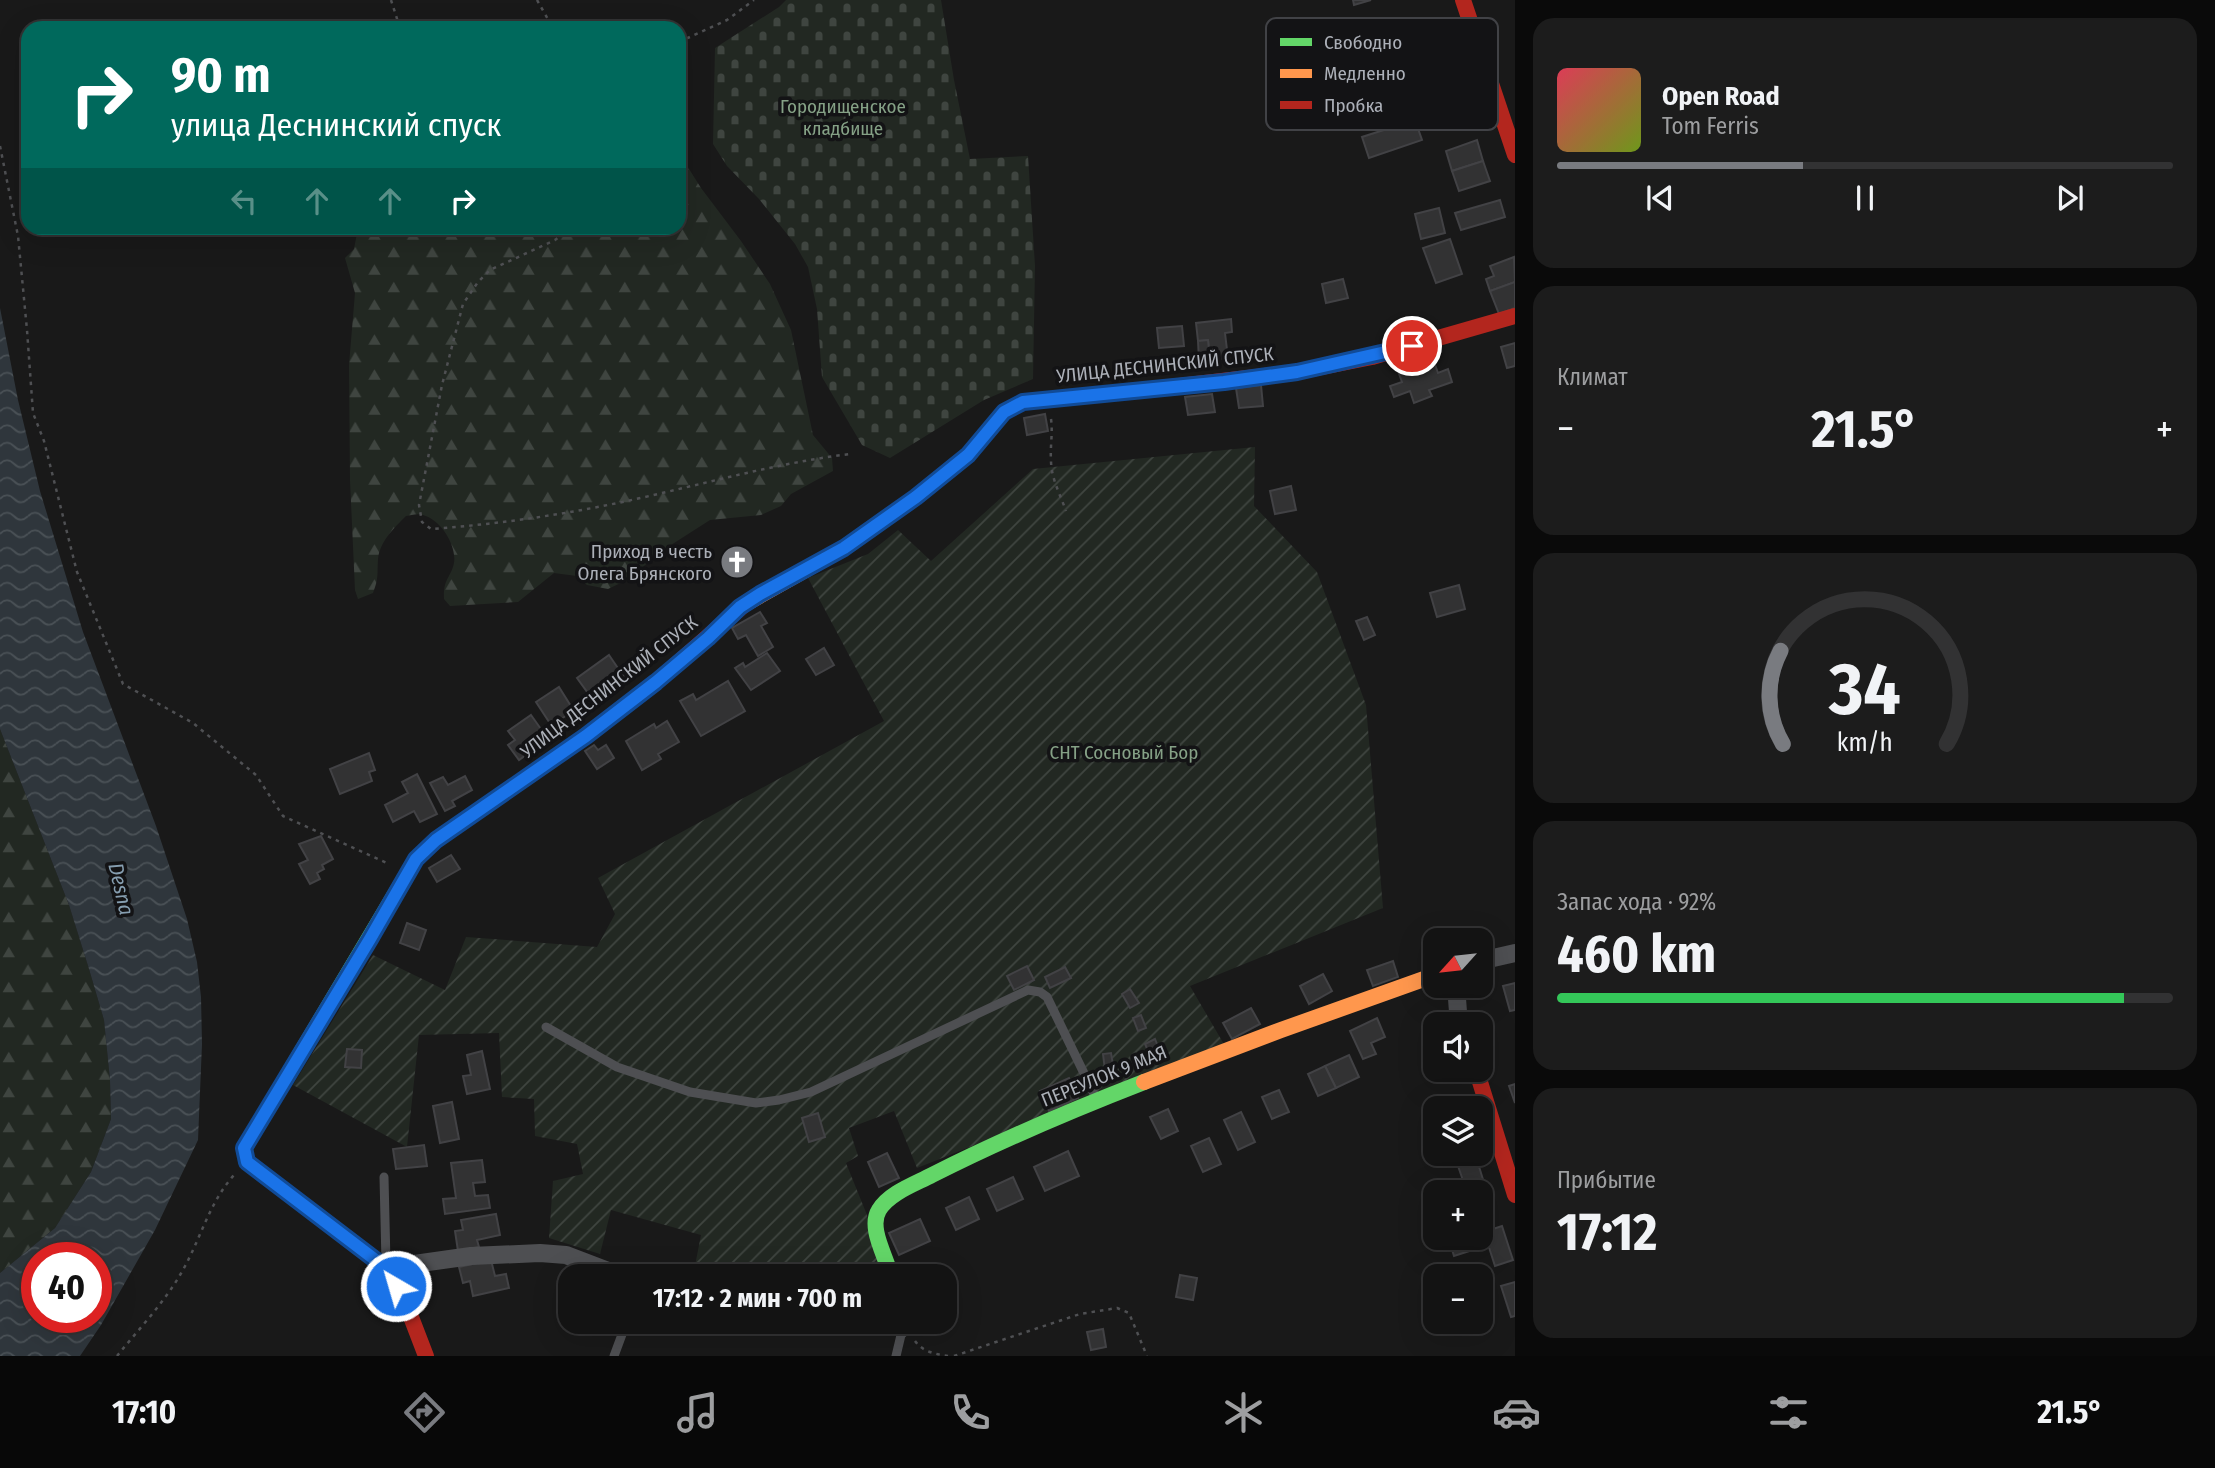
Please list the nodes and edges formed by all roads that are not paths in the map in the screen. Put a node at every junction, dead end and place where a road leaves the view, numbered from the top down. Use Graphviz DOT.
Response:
graph roads {
  1 [pos="1463,0"];
  2 [pos="1469,18"];
  3 [pos="1498,104"];
  4 [pos="1515,155"];
  5 [pos="1515,316"];
  6 [pos="1515,953"];
  7 [pos="1493,958"];
  8 [pos="1423,979"];
  9 [pos="546,1027"];
  10 [pos="1480,1082"];
  11 [pos="1097,1100"];
  12 [pos="384,1177"];
  13 [pos="1515,1195"];
  14 [pos="590,1264"];
  15 [pos="888,1264"];
  16 [pos="386,1268"];
  17 [pos="622,1334"];
  18 [pos="902,1334"];
  19 [pos="426,1356"];
  20 [pos="614,1356"];
  21 [pos="896,1356"];
  1 -- 2 [label="street"];
  3 -- 4 [label="street"];
  5 -- 16 [label="street, УЛИЦА ДЕСНИНСКИЙ СПУСК"];
  6 -- 7 [label="street"];
  8 -- 11 [label="street, ПЕРЕУЛОК 9 МАЯ"];
  9 -- 11 [label="lane"];
  10 -- 13 [label="street"];
  11 -- 15 [label="street, ПЕРЕУЛОК 9 МАЯ"];
  12 -- 16 [label="lane"];
  14 -- 16 [label="street"];
  16 -- 19 [label="street"];
  17 -- 20 [label="lane"];
  18 -- 21 [label="lane"];
}
